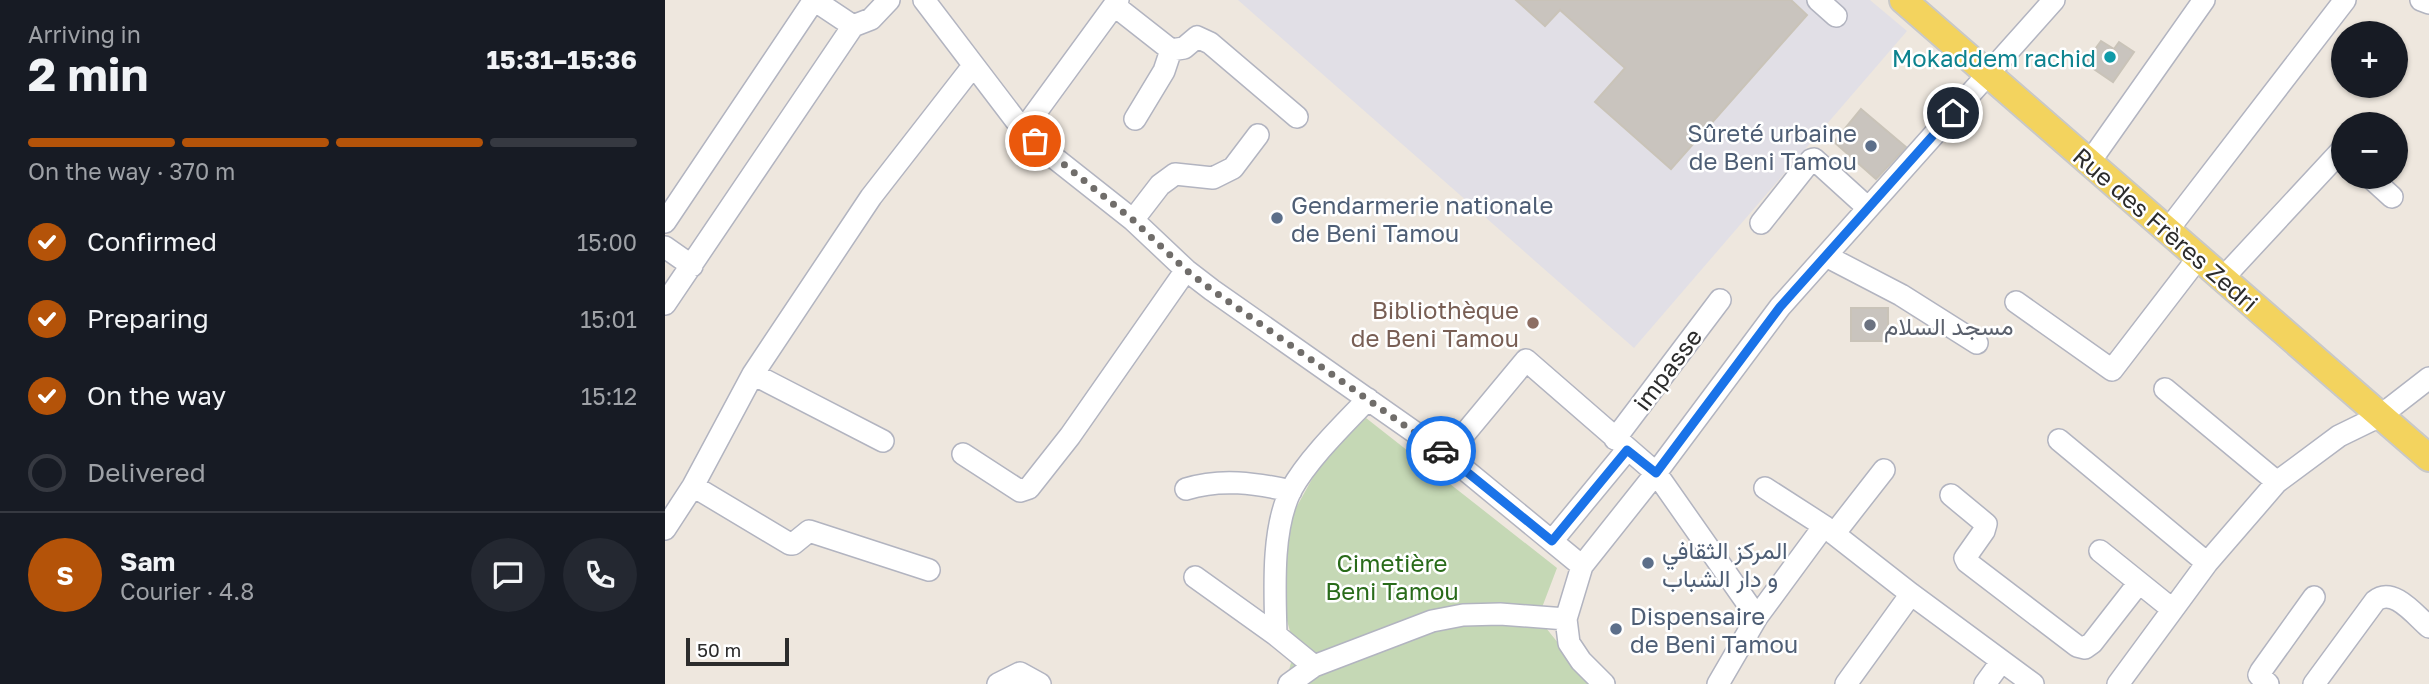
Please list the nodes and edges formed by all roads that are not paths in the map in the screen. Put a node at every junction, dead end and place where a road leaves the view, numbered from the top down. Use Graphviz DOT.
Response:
graph roads {
  1 [pos="889,0"];
  2 [pos="924,0"];
  3 [pos="1818,0"];
  4 [pos="1903,0"];
  5 [pos="2054,0"];
  6 [pos="2204,0"];
  7 [pos="2345,0"];
  8 [pos="2421,0"];
  9 [pos="1117,3"];
  10 [pos="2429,3"];
  11 [pos="1836,16"];
  12 [pos="853,26"];
  13 [pos="1171,50"];
  14 [pos="973,66"];
  15 [pos="1987,75"];
  16 [pos="1297,117"];
  17 [pos="1135,119"];
  18 [pos="1023,130"];
  19 [pos="1258,135"];
  20 [pos="2331,162"];
  21 [pos="2089,163"];
  22 [pos="2383,189"];
  23 [pos="2392,197"];
  24 [pos="1868,208"];
  25 [pos="1133,220"];
  26 [pos="665,222"];
  27 [pos="1761,223"];
  28 [pos="2167,231"];
  29 [pos="665,247"];
  30 [pos="1826,256"];
  31 [pos="2198,258"];
  32 [pos="692,266"];
  33 [pos="1186,270"];
  34 [pos="2223,278"];
  35 [pos="1720,300"];
  36 [pos="2016,302"];
  37 [pos="665,304"];
  38 [pos="1977,343"];
  39 [pos="753,374"];
  40 [pos="2429,377"];
  41 [pos="2165,390"];
  42 [pos="1368,399"];
  43 [pos="2380,416"];
  44 [pos="2059,440"];
  45 [pos="883,442"];
  46 [pos="1621,444"];
  47 [pos="963,454"];
  48 [pos="1447,455"];
  49 [pos="2429,458"];
  50 [pos="1884,470"];
  51 [pos="1656,473"];
  52 [pos="2277,482"];
  53 [pos="693,486"];
  54 [pos="1765,488"];
  55 [pos="1185,489"];
  56 [pos="1291,491"];
  57 [pos="1951,495"];
  58 [pos="665,528"];
  59 [pos="1829,530"];
  60 [pos="1552,541"];
  61 [pos="2100,551"];
  62 [pos="2207,563"];
  63 [pos="1582,566"];
  64 [pos="929,570"];
  65 [pos="1195,577"];
  66 [pos="2138,584"];
  67 [pos="1911,594"];
  68 [pos="2315,597"];
  69 [pos="2172,609"];
  70 [pos="1757,617"];
  71 [pos="1566,619"];
  72 [pos="2429,627"];
  73 [pos="1276,635"];
  74 [pos="2001,663"];
  75 [pos="1314,666"];
  76 [pos="998,684"];
  77 [pos="1040,684"];
  78 [pos="1289,684"];
  79 [pos="1604,684"];
  80 [pos="1718,684"];
  81 [pos="1846,684"];
  82 [pos="1985,684"];
  83 [pos="2033,684"];
  84 [pos="2118,684"];
  85 [pos="2268,684"];
  86 [pos="2314,684"];
  1 -- 12 [label="street"];
  2 -- 14 [label="street"];
  3 -- 11 [label="street"];
  4 -- 15 [label="main road, Rue des Frères Zedri"];
  5 -- 15 [label="street"];
  6 -- 21 [label="street"];
  7 -- 28 [label="street"];
  8 -- 10 [label="street"];
  9 -- 13 [label="street"];
  9 -- 18 [label="street"];
  12 -- 26 [label="street"];
  12 -- 32 [label="street"];
  13 -- 16 [label="street"];
  13 -- 17 [label="street"];
  14 -- 18 [label="street"];
  14 -- 39 [label="street"];
  15 -- 21 [label="main road, Rue des Frères Zedri"];
  15 -- 24 [label="street"];
  18 -- 25 [label="street"];
  19 -- 25 [label="street"];
  20 -- 34 [label="street"];
  21 -- 28 [label="main road, Rue des Frères Zedri"];
  22 -- 23 [label="street"];
  24 -- 27 [label="street"];
  24 -- 30 [label="street"];
  25 -- 33 [label="street"];
  28 -- 31 [label="main road, Rue des Frères Zedri"];
  29 -- 32 [label="street"];
  30 -- 38 [label="street"];
  30 -- 51 [label="street"];
  31 -- 34 [label="main road, Rue des Frères Zedri"];
  31 -- 36 [label="street"];
  32 -- 37 [label="street"];
  33 -- 42 [label="street"];
  33 -- 47 [label="street"];
  34 -- 43 [label="main road, Rue des Frères Zedri"];
  35 -- 46 [label="street, impasse"];
  39 -- 45 [label="street"];
  39 -- 53 [label="street"];
  40 -- 43 [label="street"];
  41 -- 52 [label="street"];
  42 -- 48 [label="street"];
  42 -- 56 [label="street"];
  43 -- 49 [label="main road, Rue des Frères Zedri"];
  43 -- 52 [label="street"];
  44 -- 62 [label="street"];
  46 -- 48 [label="street"];
  46 -- 51 [label="street"];
  46 -- 60 [label="street, impasse"];
  48 -- 60 [label="street"];
  50 -- 59 [label="street"];
  51 -- 63 [label="street"];
  51 -- 70 [label="street"];
  52 -- 62 [label="street"];
  53 -- 58 [label="street"];
  53 -- 64 [label="street"];
  54 -- 59 [label="street"];
  55 -- 56 [label="street"];
  56 -- 73 [label="street"];
  57 -- 66 [label="street"];
  59 -- 67 [label="street"];
  59 -- 70 [label="street"];
  60 -- 63 [label="street"];
  61 -- 66 [label="street"];
  62 -- 69 [label="street"];
  63 -- 71 [label="street"];
  65 -- 73 [label="street"];
  66 -- 69 [label="street"];
  67 -- 74 [label="street"];
  67 -- 81 [label="street"];
  68 -- 85 [label="street"];
  69 -- 84 [label="street"];
  70 -- 80 [label="street"];
  71 -- 75 [label="street"];
  71 -- 79 [label="street"];
  72 -- 86 [label="street"];
  73 -- 75 [label="street"];
  74 -- 82 [label="street"];
  74 -- 83 [label="street"];
  75 -- 78 [label="street"];
  76 -- 77 [label="street"];
}
